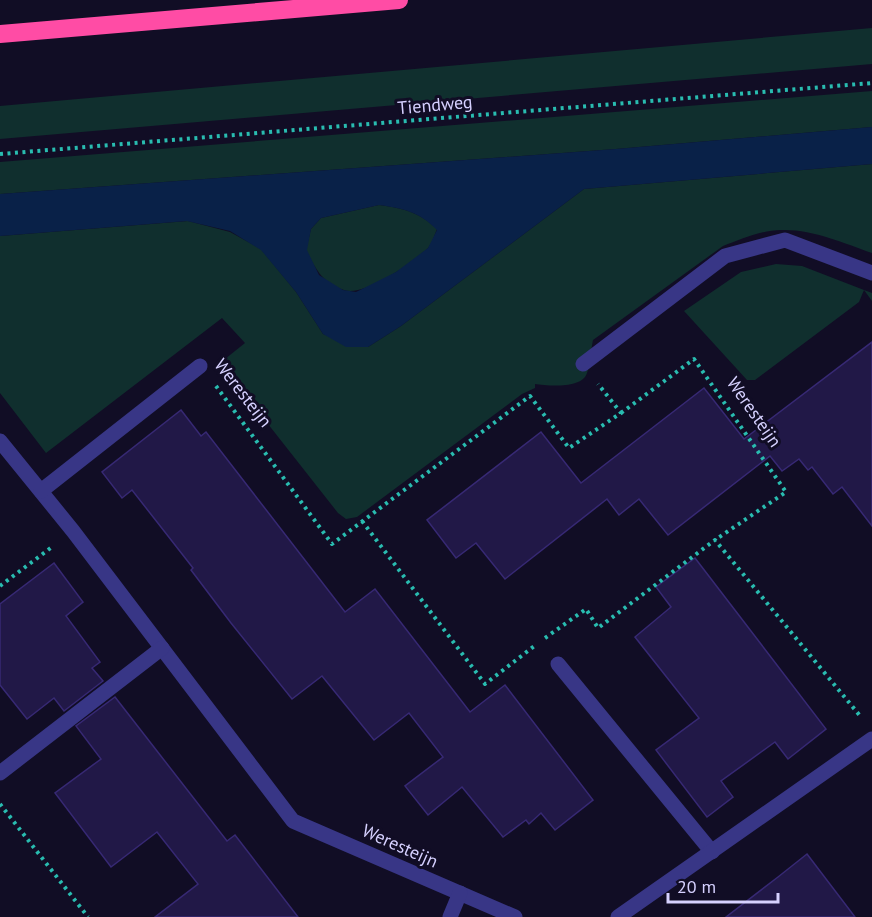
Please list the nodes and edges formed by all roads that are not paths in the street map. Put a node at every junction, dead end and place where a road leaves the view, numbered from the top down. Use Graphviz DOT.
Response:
graph roads {
  1 [pos="399,0"];
  2 [pos="0,34"];
  3 [pos="872,273"];
  4 [pos="583,364"];
  5 [pos="200,366"];
  6 [pos="0,441"];
  7 [pos="41,490"];
  8 [pos="162,648"];
  9 [pos="558,664"];
  10 [pos="872,739"];
  11 [pos="0,773"];
  12 [pos="711,852"];
  13 [pos="460,893"];
  14 [pos="450,917"];
  15 [pos="515,917"];
  16 [pos="618,917"];
  1 -- 2 [label="highway"];
  3 -- 4 [label="street"];
  5 -- 7 [label="street, Weresteijn"];
  6 -- 7 [label="street, Weresteijn"];
  7 -- 8 [label="street, Weresteijn"];
  8 -- 11 [label="street"];
  8 -- 13 [label="street, Weresteijn"];
  9 -- 12 [label="street"];
  10 -- 12 [label="street"];
  12 -- 16 [label="street"];
  13 -- 14 [label="street"];
  13 -- 15 [label="street, Weresteijn"];
}
